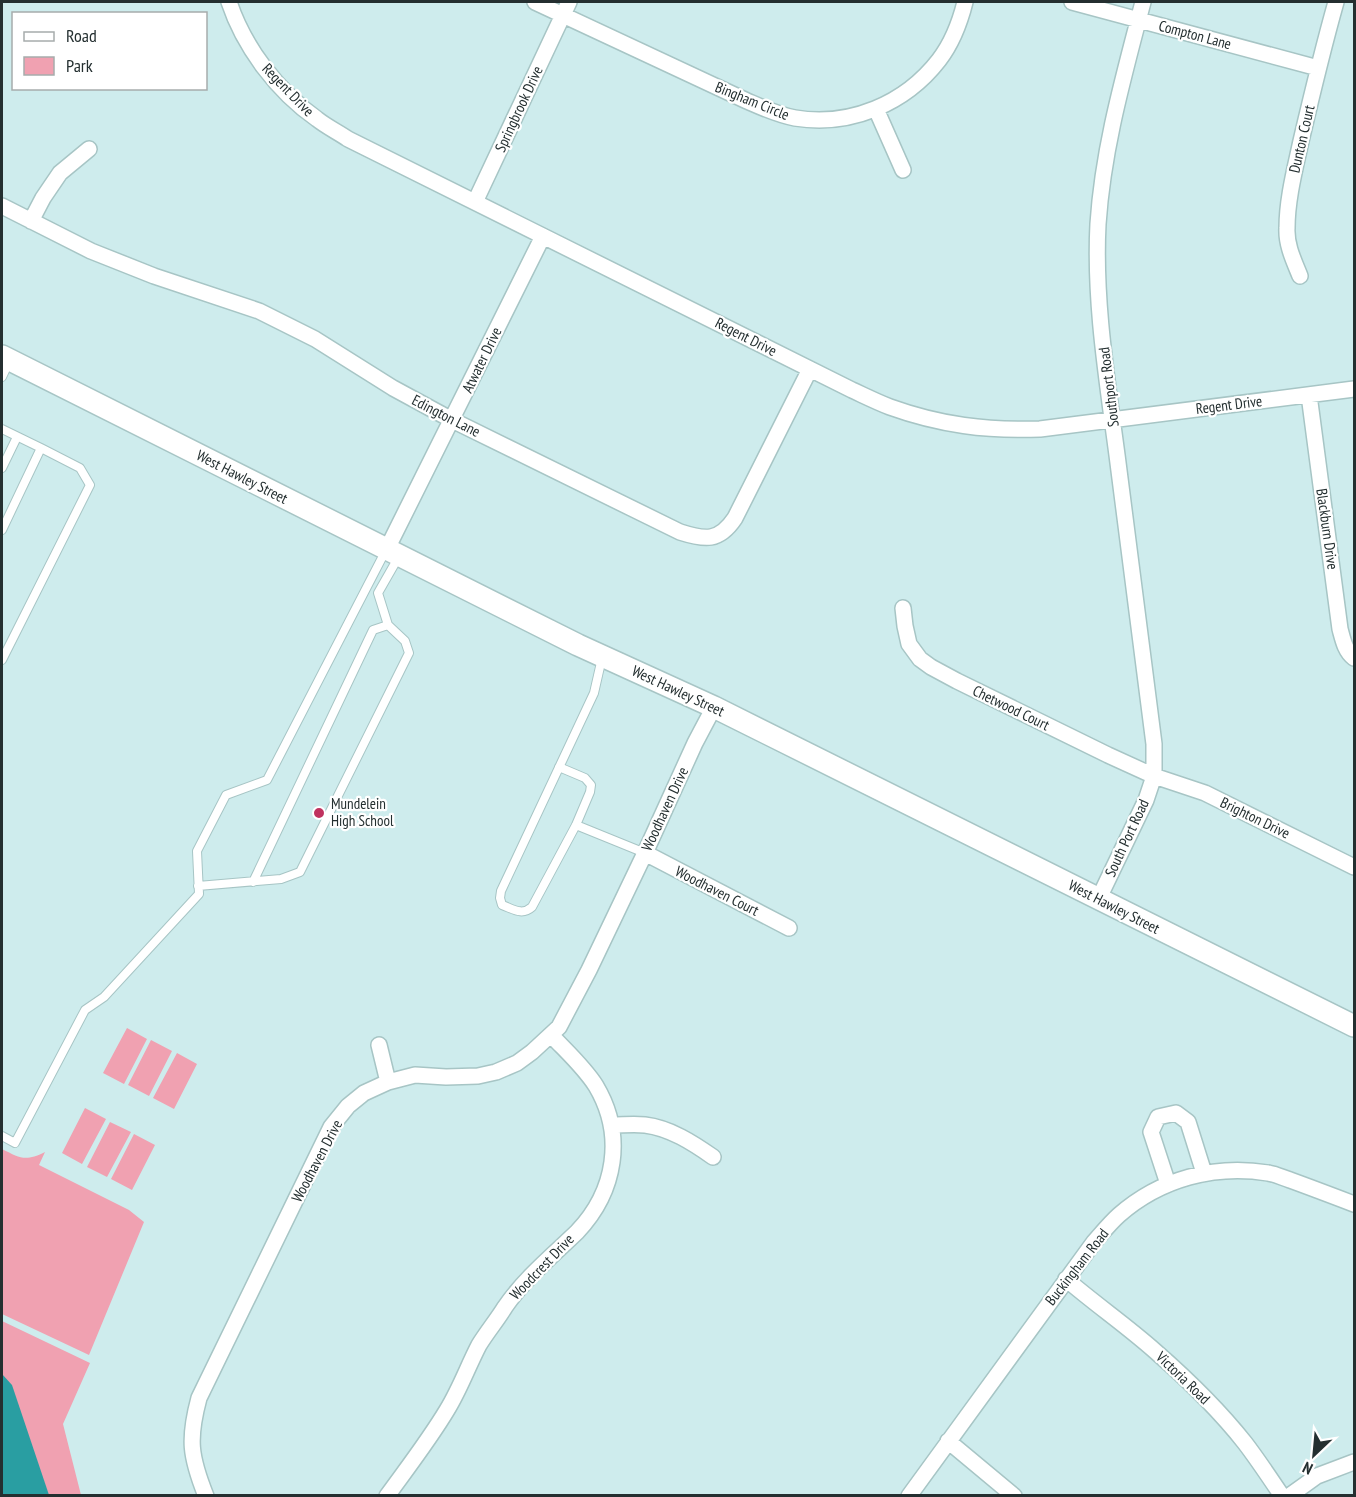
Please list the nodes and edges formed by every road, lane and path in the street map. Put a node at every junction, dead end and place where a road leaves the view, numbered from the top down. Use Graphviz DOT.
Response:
graph roads {
  1 [pos="229,2"];
  2 [pos="535,2"];
  3 [pos="965,2"];
  4 [pos="1072,2"];
  5 [pos="1143,2"];
  6 [pos="1336,2"];
  7 [pos="566,8"];
  8 [pos="1138,19"];
  9 [pos="1318,69"];
  10 [pos="876,109"];
  11 [pos="89,149"];
  12 [pos="903,170"];
  13 [pos="475,202"];
  14 [pos="2,206"];
  15 [pos="31,221"];
  16 [pos="543,236"];
  17 [pos="1300,276"];
  18 [pos="4,364"];
  19 [pos="810,369"];
  20 [pos="1354,389"];
  21 [pos="1309,395"];
  22 [pos="452,420"];
  23 [pos="1112,420"];
  24 [pos="2,429"];
  25 [pos="17,436"];
  26 [pos="41,448"];
  27 [pos="2,468"];
  28 [pos="2,530"];
  29 [pos="393,552"];
  30 [pos="903,608"];
  31 [pos="388,625"];
  32 [pos="602,656"];
  33 [pos="1354,658"];
  34 [pos="2,660"];
  35 [pos="714,707"];
  36 [pos="559,767"];
  37 [pos="1154,776"];
  38 [pos="576,825"];
  39 [pos="645,853"];
  40 [pos="1354,867"];
  41 [pos="252,882"];
  42 [pos="198,886"];
  43 [pos="1099,898"];
  44 [pos="789,928"];
  45 [pos="1354,1026"];
  46 [pos="551,1035"];
  47 [pos="379,1045"];
  48 [pos="388,1082"];
  49 [pos="612,1125"];
  50 [pos="2,1136"];
  51 [pos="713,1157"];
  52 [pos="1204,1173"];
  53 [pos="1168,1184"];
  54 [pos="1354,1204"];
  55 [pos="1066,1279"];
  56 [pos="948,1442"];
  57 [pos="1354,1462"];
  58 [pos="909,1495"];
  59 [pos="206,1496"];
  60 [pos="387,1496"];
  61 [pos="1014,1496"];
  62 [pos="1282,1496"];
  63 [pos="1289,1496"];
  1 -- 13 [label="street, Regent Drive"];
  2 -- 7 [label="street, Bingham Circle"];
  3 -- 10 [label="street, Bingham Circle"];
  4 -- 8 [label="street, Compton Lane"];
  5 -- 8 [label="street, Southport Road"];
  6 -- 9 [label="street, Dunton Court"];
  7 -- 10 [label="street, Bingham Circle"];
  7 -- 13 [label="street, Springbrook Drive"];
  8 -- 9 [label="street, Compton Lane"];
  8 -- 23 [label="street, Southport Road"];
  9 -- 17 [label="street, Dunton Court"];
  10 -- 12 [label="street"];
  11 -- 15 [label="street"];
  13 -- 16 [label="street, Regent Drive"];
  14 -- 15 [label="street, Edington Lane"];
  15 -- 22 [label="street, Edington Lane"];
  16 -- 19 [label="street, Regent Drive"];
  16 -- 22 [label="street, Atwater Drive"];
  18 -- 29 [label="street, West Hawley Street"];
  19 -- 22 [label="street, Edington Lane"];
  19 -- 23 [label="street, Regent Drive"];
  20 -- 21 [label="street, Regent Drive"];
  21 -- 23 [label="street, Regent Drive"];
  21 -- 33 [label="street, Blackburn Drive"];
  22 -- 29 [label="street, Atwater Drive"];
  23 -- 37 [label="street, Southport Road"];
  24 -- 25 [label="lane"];
  25 -- 26 [label="lane"];
  25 -- 27 [label="lane"];
  26 -- 28 [label="lane"];
  26 -- 34 [label="lane"];
  29 -- 31 [label="lane"];
  29 -- 32 [label="street, West Hawley Street"];
  29 -- 42 [label="lane"];
  30 -- 37 [label="street, Chetwood Court"];
  31 -- 41 [label="lane"];
  31 -- 41 [label="lane"];
  32 -- 35 [label="street, West Hawley Street"];
  32 -- 36 [label="lane"];
  35 -- 39 [label="street, Woodhaven Drive"];
  35 -- 43 [label="street, West Hawley Street"];
  36 -- 38 [label="lane"];
  36 -- 38 [label="lane"];
  37 -- 40 [label="street, Brighton Drive"];
  37 -- 43 [label="street, South Port Road"];
  38 -- 39 [label="lane"];
  39 -- 44 [label="street, Woodhaven Court"];
  39 -- 46 [label="street, Woodhaven Drive"];
  41 -- 42 [label="lane"];
  42 -- 50 [label="lane"];
  43 -- 45 [label="street, West Hawley Street"];
  46 -- 48 [label="street, Woodhaven Drive"];
  46 -- 49 [label="street, Woodcrest Drive"];
  47 -- 48 [label="street"];
  48 -- 59 [label="street, Woodhaven Drive"];
  49 -- 51 [label="street"];
  49 -- 60 [label="street, Woodcrest Drive"];
  52 -- 53 [label="street, Buckingham Road"];
  52 -- 53 [label="street"];
  52 -- 54 [label="street, Buckingham Road"];
  53 -- 55 [label="street, Buckingham Road"];
  55 -- 56 [label="street, Buckingham Road"];
  55 -- 62 [label="street, Victoria Road"];
  56 -- 58 [label="street, Buckingham Road"];
  56 -- 61 [label="street"];
  57 -- 63 [label="street"];
}
